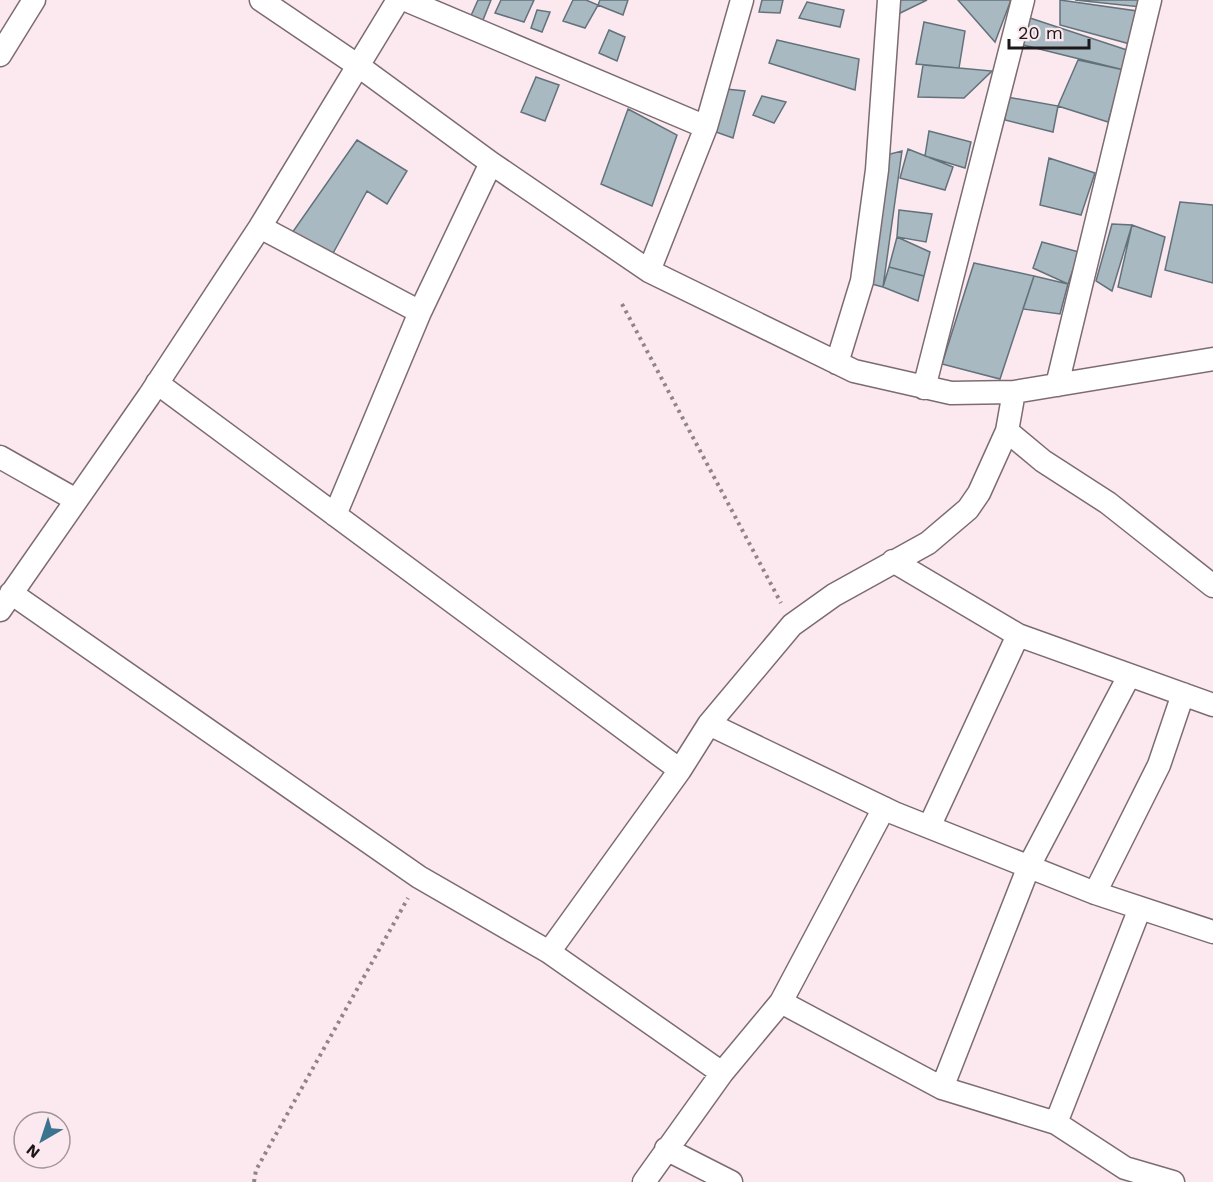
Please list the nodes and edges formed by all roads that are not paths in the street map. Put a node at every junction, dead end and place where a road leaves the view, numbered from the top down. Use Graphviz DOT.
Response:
graph roads {
  1 [pos="34,0"];
  2 [pos="261,0"];
  3 [pos="398,0"];
  4 [pos="406,0"];
  5 [pos="742,0"];
  6 [pos="889,0"];
  7 [pos="1023,0"];
  8 [pos="1150,0"];
  9 [pos="0,55"];
  10 [pos="360,67"];
  11 [pos="706,127"];
  12 [pos="491,163"];
  13 [pos="260,227"];
  14 [pos="650,271"];
  15 [pos="420,312"];
  16 [pos="1213,359"];
  17 [pos="837,363"];
  18 [pos="158,383"];
  19 [pos="1057,385"];
  20 [pos="924,388"];
  21 [pos="1014,392"];
  22 [pos="1007,431"];
  23 [pos="0,457"];
  24 [pos="76,500"];
  25 [pos="335,515"];
  26 [pos="893,561"];
  27 [pos="1213,586"];
  28 [pos="6,601"];
  29 [pos="1018,635"];
  30 [pos="1129,676"];
  31 [pos="1183,694"];
  32 [pos="1213,705"];
  33 [pos="709,724"];
  34 [pos="680,770"];
  35 [pos="884,808"];
  36 [pos="930,825"];
  37 [pos="1029,866"];
  38 [pos="1095,893"];
  39 [pos="1140,908"];
  40 [pos="1213,932"];
  41 [pos="549,952"];
  42 [pos="781,1002"];
  43 [pos="722,1073"];
  44 [pos="942,1089"];
  45 [pos="1056,1124"];
  46 [pos="666,1149"];
  47 [pos="1122,1175"];
  48 [pos="644,1182"];
  49 [pos="731,1182"];
  50 [pos="1173,1182"];
  1 -- 9 [label="street"];
  2 -- 10 [label="street"];
  3 -- 10 [label="street"];
  4 -- 11 [label="street"];
  5 -- 11 [label="street"];
  6 -- 17 [label="street"];
  7 -- 20 [label="street"];
  8 -- 19 [label="street"];
  10 -- 12 [label="street"];
  10 -- 13 [label="street"];
  11 -- 14 [label="street"];
  12 -- 14 [label="street"];
  12 -- 15 [label="street"];
  13 -- 15 [label="street"];
  13 -- 18 [label="street"];
  14 -- 17 [label="street"];
  15 -- 25 [label="street"];
  16 -- 19 [label="street"];
  17 -- 20 [label="street"];
  18 -- 24 [label="street"];
  18 -- 25 [label="street"];
  19 -- 21 [label="street"];
  20 -- 21 [label="street"];
  21 -- 22 [label="street"];
  22 -- 26 [label="street"];
  22 -- 27 [label="street"];
  23 -- 24 [label="street"];
  24 -- 28 [label="street"];
  25 -- 34 [label="street"];
  26 -- 29 [label="street"];
  26 -- 33 [label="street"];
  28 -- 41 [label="street"];
  29 -- 30 [label="street"];
  29 -- 36 [label="street"];
  30 -- 31 [label="street"];
  30 -- 37 [label="street"];
  31 -- 32 [label="street"];
  31 -- 38 [label="street"];
  33 -- 34 [label="street"];
  33 -- 35 [label="street"];
  34 -- 41 [label="street"];
  35 -- 36 [label="street"];
  35 -- 42 [label="street"];
  36 -- 37 [label="street"];
  37 -- 38 [label="street"];
  37 -- 44 [label="street"];
  38 -- 39 [label="street"];
  39 -- 40 [label="street"];
  39 -- 45 [label="street"];
  41 -- 43 [label="street"];
  42 -- 43 [label="street"];
  42 -- 44 [label="street"];
  43 -- 46 [label="street"];
  44 -- 45 [label="street"];
  45 -- 47 [label="street"];
  46 -- 48 [label="street"];
  46 -- 49 [label="street"];
  47 -- 50 [label="street"];
}
